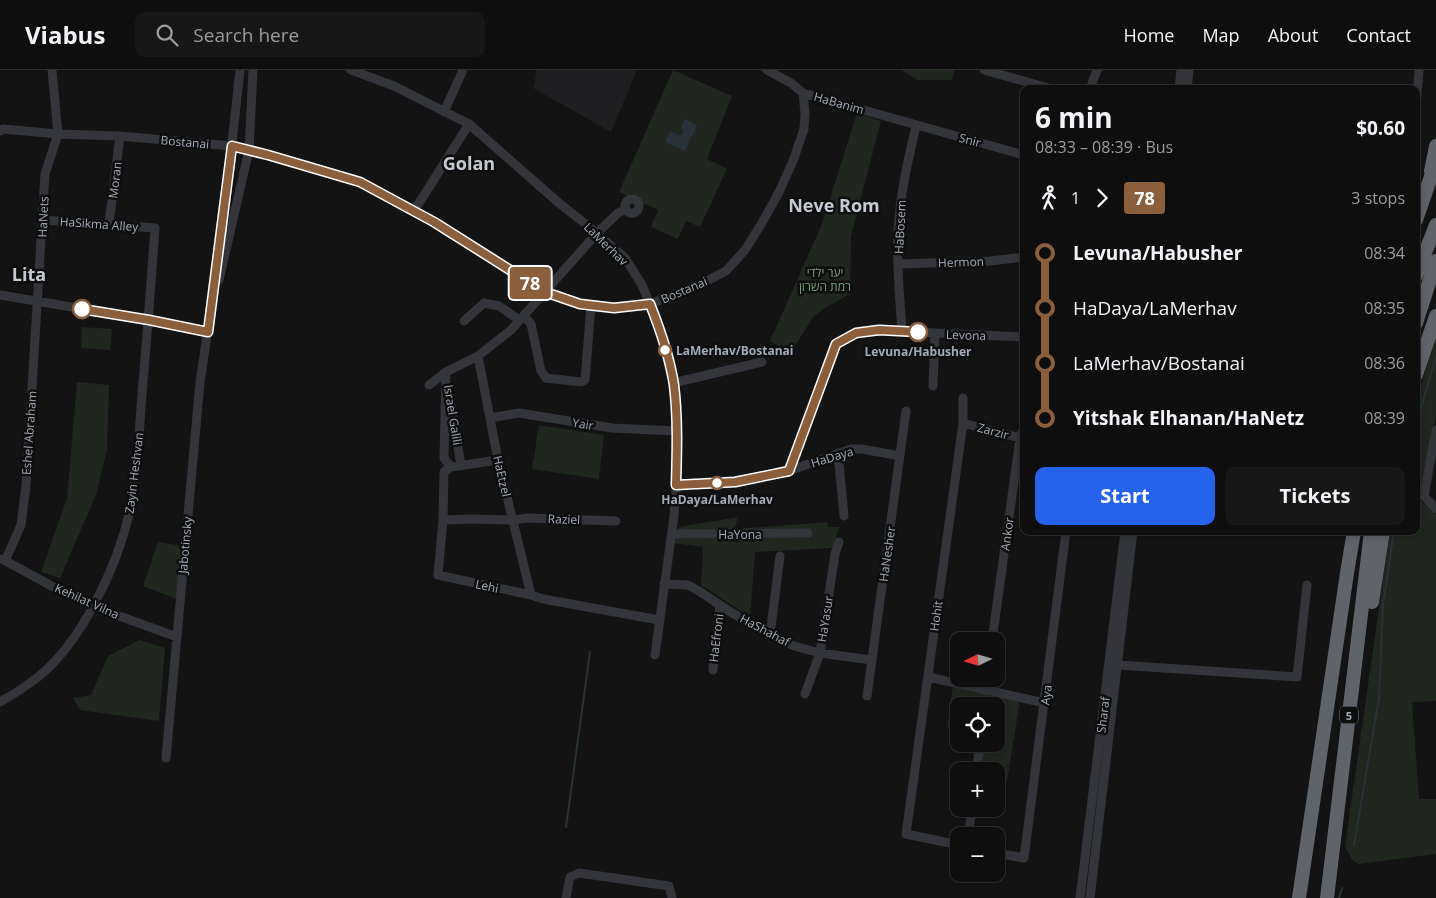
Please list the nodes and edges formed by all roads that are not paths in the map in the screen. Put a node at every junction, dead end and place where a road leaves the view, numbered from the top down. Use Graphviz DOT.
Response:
graph roads {
  1 [pos="52,70"];
  2 [pos="240,70"];
  3 [pos="253,70"];
  4 [pos="351,70"];
  5 [pos="464,70"];
  6 [pos="767,70"];
  7 [pos="984,70"];
  8 [pos="1097,70"];
  9 [pos="1181,70"];
  10 [pos="1189,70"];
  11 [pos="1419,70"];
  12 [pos="1038,85"];
  13 [pos="1091,85"];
  14 [pos="1179,85"];
  15 [pos="1187,85"];
  16 [pos="1418,85"];
  17 [pos="803,93"];
  18 [pos="444,112"];
  19 [pos="469,124"];
  20 [pos="916,126"];
  21 [pos="0,130"];
  22 [pos="58,134"];
  23 [pos="120,136"];
  24 [pos="232,146"];
  25 [pos="1436,146"];
  26 [pos="249,150"];
  27 [pos="1020,154"];
  28 [pos="1436,162"];
  29 [pos="1428,184"];
  30 [pos="1420,208"];
  31 [pos="626,209"];
  32 [pos="414,211"];
  33 [pos="43,220"];
  34 [pos="109,224"];
  35 [pos="1436,225"];
  36 [pos="155,228"];
  37 [pos="597,233"];
  38 [pos="1020,257"];
  39 [pos="1436,261"];
  40 [pos="898,264"];
  41 [pos="1420,266"];
  42 [pos="545,292"];
  43 [pos="0,295"];
  44 [pos="38,302"];
  45 [pos="650,304"];
  46 [pos="591,305"];
  47 [pos="1420,311"];
  48 [pos="1436,316"];
  49 [pos="522,318"];
  50 [pos="149,320"];
  51 [pos="464,321"];
  52 [pos="902,331"];
  53 [pos="208,332"];
  54 [pos="935,333"];
  55 [pos="1020,337"];
  56 [pos="478,356"];
  57 [pos="762,362"];
  58 [pos="1420,363"];
  59 [pos="446,372"];
  60 [pos="673,383"];
  61 [pos="429,385"];
  62 [pos="933,386"];
  63 [pos="963,398"];
  64 [pos="906,411"];
  65 [pos="490,418"];
  66 [pos="963,423"];
  67 [pos="1436,430"];
  68 [pos="677,431"];
  69 [pos="1020,438"];
  70 [pos="1020,452"];
  71 [pos="838,454"];
  72 [pos="900,456"];
  73 [pos="498,460"];
  74 [pos="456,466"];
  75 [pos="789,471"];
  76 [pos="676,485"];
  77 [pos="1436,509"];
  78 [pos="844,516"];
  79 [pos="443,520"];
  80 [pos="513,520"];
  81 [pos="616,521"];
  82 [pos="808,533"];
  83 [pos="672,534"];
  84 [pos="1066,535"];
  85 [pos="1125,535"];
  86 [pos="1134,535"];
  87 [pos="1350,535"];
  88 [pos="1353,535"];
  89 [pos="1371,535"];
  90 [pos="1382,535"];
  91 [pos="838,542"];
  92 [pos="780,556"];
  93 [pos="3,560"];
  94 [pos="1347,573"];
  95 [pos="664,584"];
  96 [pos="1307,585"];
  97 [pos="531,596"];
  98 [pos="92,606"];
  99 [pos="720,606"];
  100 [pos="659,620"];
  101 [pos="993,632"];
  102 [pos="770,635"];
  103 [pos="177,637"];
  104 [pos="820,653"];
  105 [pos="655,656"];
  106 [pos="872,660"];
  107 [pos="1118,666"];
  108 [pos="712,670"];
  109 [pos="928,677"];
  110 [pos="986,688"];
  111 [pos="986,691"];
  112 [pos="805,694"];
  113 [pos="867,696"];
  114 [pos="0,702"];
  115 [pos="1045,703"];
  116 [pos="166,758"];
  117 [pos="1336,820"];
  118 [pos="950,843"];
  119 [pos="1005,855"];
  120 [pos="566,898"];
  121 [pos="672,898"];
  122 [pos="1080,898"];
  123 [pos="1090,898"];
  124 [pos="1299,898"];
  125 [pos="1327,898"];
  1 -- 22 [label="street"];
  2 -- 24 [label="street, Jabotinsky"];
  3 -- 26 [label="street, Jabotinsky"];
  4 -- 18 [label="street, LaMerhav"];
  5 -- 18 [label="street"];
  6 -- 17 [label="street, HaBanim"];
  7 -- 12 [label="street"];
  8 -- 13 [label="street"];
  9 -- 14 [label="street"];
  10 -- 15 [label="street"];
  11 -- 16 [label="street"];
  17 -- 20 [label="street, HaBanim"];
  17 -- 45 [label="street, Bostanai"];
  18 -- 19 [label="street, LaMerhav"];
  19 -- 32 [label="street"];
  19 -- 37 [label="street, LaMerhav"];
  20 -- 27 [label="street, Snir"];
  20 -- 40 [label="street, HaBosem"];
  21 -- 22 [label="street, Bostanai"];
  22 -- 23 [label="street, Bostanai"];
  22 -- 33 [label="street, HaNets"];
  23 -- 24 [label="street, Bostanai"];
  23 -- 34 [label="street, Moran"];
  24 -- 26 [label="street, Bostanai"];
  24 -- 53 [label="street, Jabotinsky"];
  25 -- 29 [label="highway"];
  26 -- 32 [label="street, Bostanai"];
  26 -- 53 [label="street, Jabotinsky"];
  28 -- 29 [label="highway"];
  29 -- 30 [label="highway"];
  31 -- 37 [label="street"];
  32 -- 42 [label="street, Bostanai"];
  33 -- 34 [label="street, HaSikma Alley"];
  33 -- 44 [label="street, HaNets"];
  34 -- 36 [label="street, HaSikma Alley"];
  35 -- 41 [label="highway"];
  36 -- 50 [label="street, Zayin Heshvan"];
  37 -- 42 [label="street"];
  37 -- 45 [label="street, LaMerhav"];
  38 -- 40 [label="street, Hermon"];
  39 -- 47 [label="highway"];
  40 -- 52 [label="street, HaBosem"];
  42 -- 46 [label="street, Bostanai"];
  42 -- 49 [label="street"];
  43 -- 44 [label="street"];
  44 -- 50 [label="street"];
  44 -- 93 [label="street, Eshel Abraham"];
  45 -- 46 [label="street, Bostanai"];
  45 -- 60 [label="street, LaMerhav"];
  46 -- 49 [label="street"];
  48 -- 58 [label="highway"];
  49 -- 51 [label="street"];
  49 -- 56 [label="street"];
  50 -- 53 [label="street"];
  50 -- 98 [label="street, Zayin Heshvan"];
  52 -- 54 [label="street, Levona"];
  52 -- 75 [label="street, Levona"];
  53 -- 103 [label="street, Jabotinsky"];
  54 -- 55 [label="street, Levona"];
  54 -- 62 [label="street"];
  56 -- 59 [label="street"];
  56 -- 65 [label="street, HaEtzel"];
  57 -- 60 [label="street"];
  59 -- 61 [label="street"];
  59 -- 74 [label="street, Israel Galili"];
  59 -- 74 [label="street, Israel Galili"];
  60 -- 68 [label="street, LaMerhav"];
  63 -- 66 [label="street, Hohit"];
  64 -- 72 [label="street, HaNesher"];
  65 -- 68 [label="street, Yair"];
  65 -- 73 [label="street, HaEtzel"];
  66 -- 69 [label="street, Zarzir"];
  66 -- 109 [label="street, Hohit"];
  67 -- 77 [label="street"];
  68 -- 76 [label="street, LaMerhav"];
  70 -- 101 [label="street, Ankor"];
  71 -- 72 [label="street, HaDaya"];
  71 -- 75 [label="street, HaDaya"];
  71 -- 78 [label="street"];
  72 -- 106 [label="street, HaNesher"];
  73 -- 74 [label="street"];
  73 -- 80 [label="street, HaEtzel"];
  74 -- 79 [label="street, Israel Galili"];
  75 -- 76 [label="street, HaDaya"];
  76 -- 83 [label="street, LaMerhav"];
  79 -- 80 [label="street"];
  79 -- 97 [label="street, Lehi"];
  80 -- 81 [label="street, Raziel"];
  80 -- 97 [label="street, HaEtzel"];
  82 -- 83 [label="street, HaYona"];
  83 -- 95 [label="street, LaMerhav"];
  84 -- 115 [label="street, Aya"];
  85 -- 122 [label="street, Sharaf"];
  86 -- 107 [label="street, Sharaf"];
  87 -- 94 [label="highway"];
  88 -- 94 [label="highway, 5"];
  89 -- 117 [label="highway, 5"];
  90 -- 117 [label="highway"];
  91 -- 104 [label="street, HaYasur"];
  92 -- 102 [label="street"];
  93 -- 98 [label="street, Kehilat Vilna"];
  94 -- 124 [label="highway, 5"];
  95 -- 99 [label="street, HaShahaf"];
  95 -- 100 [label="street, LaMerhav"];
  96 -- 107 [label="street"];
  97 -- 100 [label="street, Lehi"];
  98 -- 103 [label="street, Kehilat Vilna"];
  98 -- 114 [label="street, Zayin Heshvan"];
  99 -- 102 [label="street, HaShahaf"];
  99 -- 108 [label="street, HaEfroni"];
  100 -- 105 [label="street, LaMerhav"];
  102 -- 104 [label="street, HaShahaf"];
  103 -- 116 [label="street, Jabotinsky"];
  104 -- 106 [label="street, HaShahaf"];
  104 -- 112 [label="street, HaYasur"];
  106 -- 113 [label="street, HaNesher"];
  107 -- 123 [label="street, Sharaf"];
  109 -- 111 [label="street"];
  109 -- 118 [label="street, Hohit"];
  110 -- 111 [label="street"];
  111 -- 115 [label="street"];
  115 -- 119 [label="street, Aya"];
  117 -- 125 [label="highway, 5"];
  120 -- 121 [label="street"];
}
